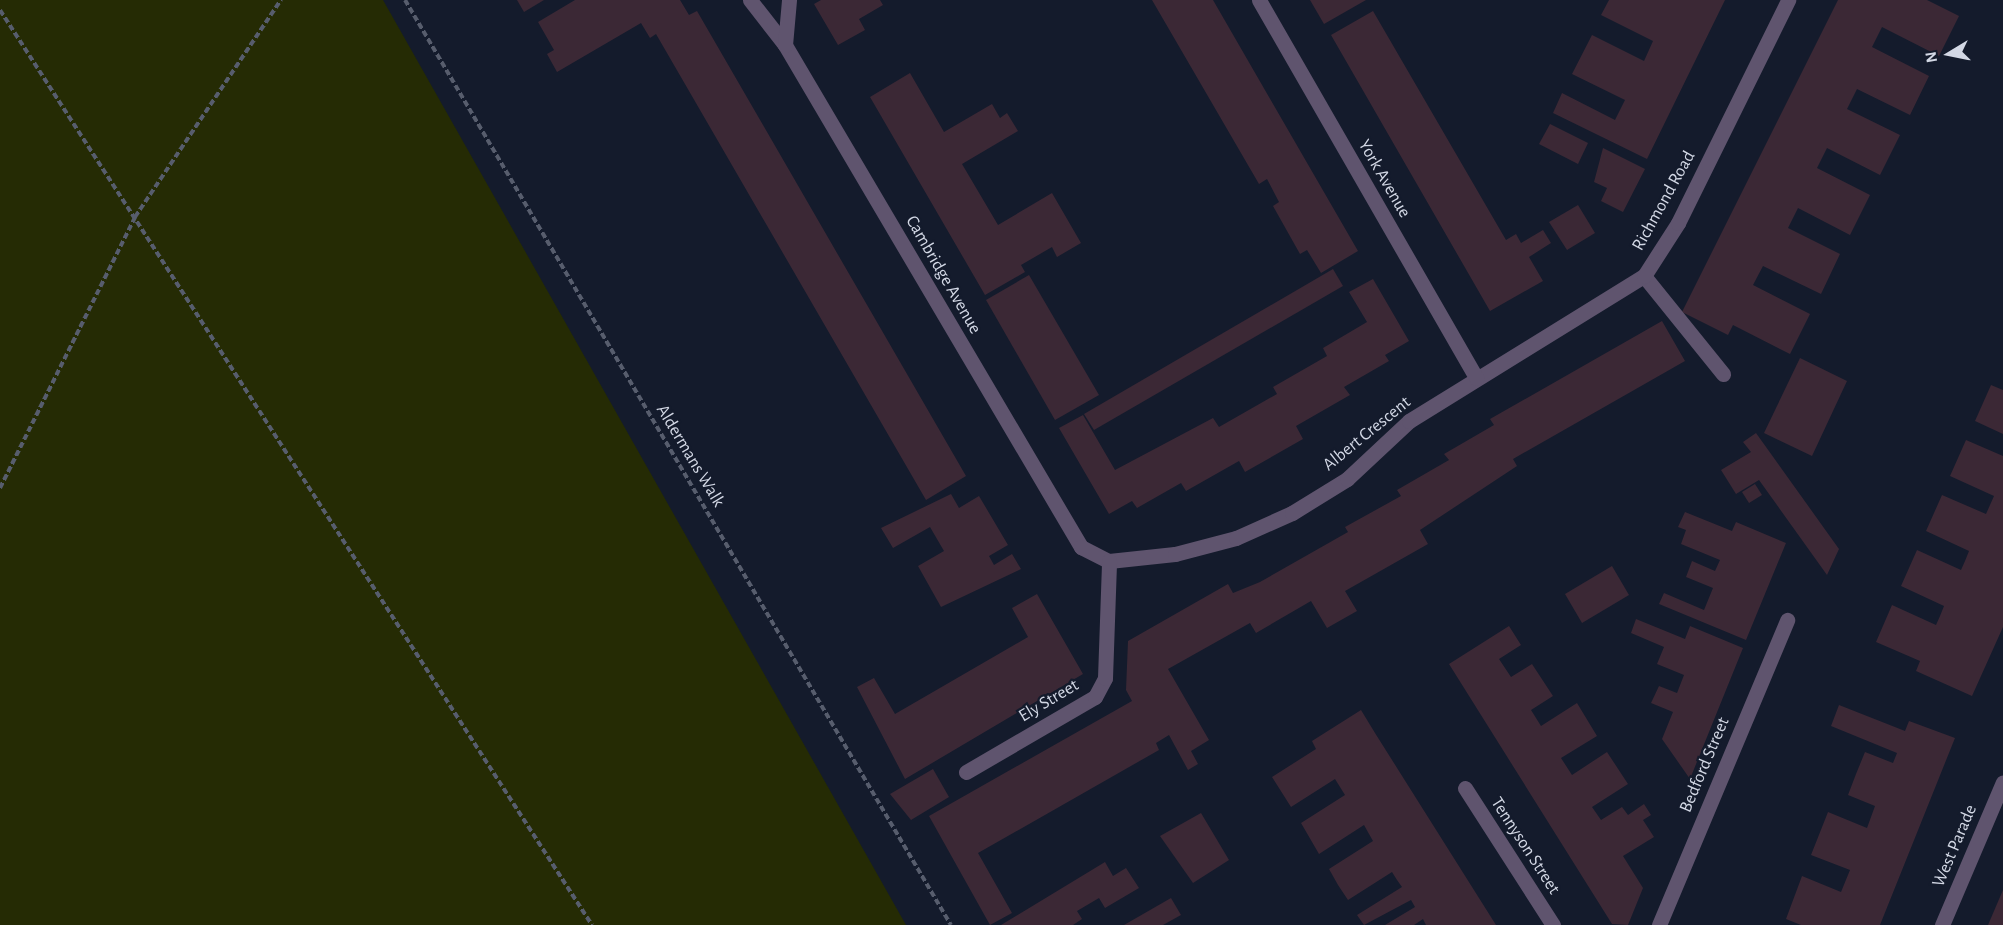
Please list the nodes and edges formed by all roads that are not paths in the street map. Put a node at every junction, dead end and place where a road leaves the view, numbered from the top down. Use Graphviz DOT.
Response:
graph roads {
  1 [pos="750,0"];
  2 [pos="789,0"];
  3 [pos="1259,0"];
  4 [pos="1788,0"];
  5 [pos="785,45"];
  6 [pos="1644,276"];
  7 [pos="1723,374"];
  8 [pos="1476,378"];
  9 [pos="1108,561"];
  10 [pos="1787,620"];
  11 [pos="966,772"];
  12 [pos="2003,782"];
  13 [pos="1465,788"];
  14 [pos="1553,925"];
  15 [pos="1659,925"];
  16 [pos="1942,925"];
  1 -- 5 [label="street, Cambridge Avenue"];
  2 -- 5 [label="street"];
  3 -- 8 [label="street, York Avenue"];
  4 -- 6 [label="street, Richmond Road"];
  5 -- 9 [label="street, Cambridge Avenue"];
  6 -- 7 [label="street"];
  6 -- 8 [label="street, Richmond Road"];
  8 -- 9 [label="street, Albert Crescent"];
  9 -- 11 [label="street, Ely Street"];
  10 -- 15 [label="street, Bedford Street"];
  12 -- 16 [label="street, West Parade"];
  13 -- 14 [label="street, Tennyson Street"];
}
